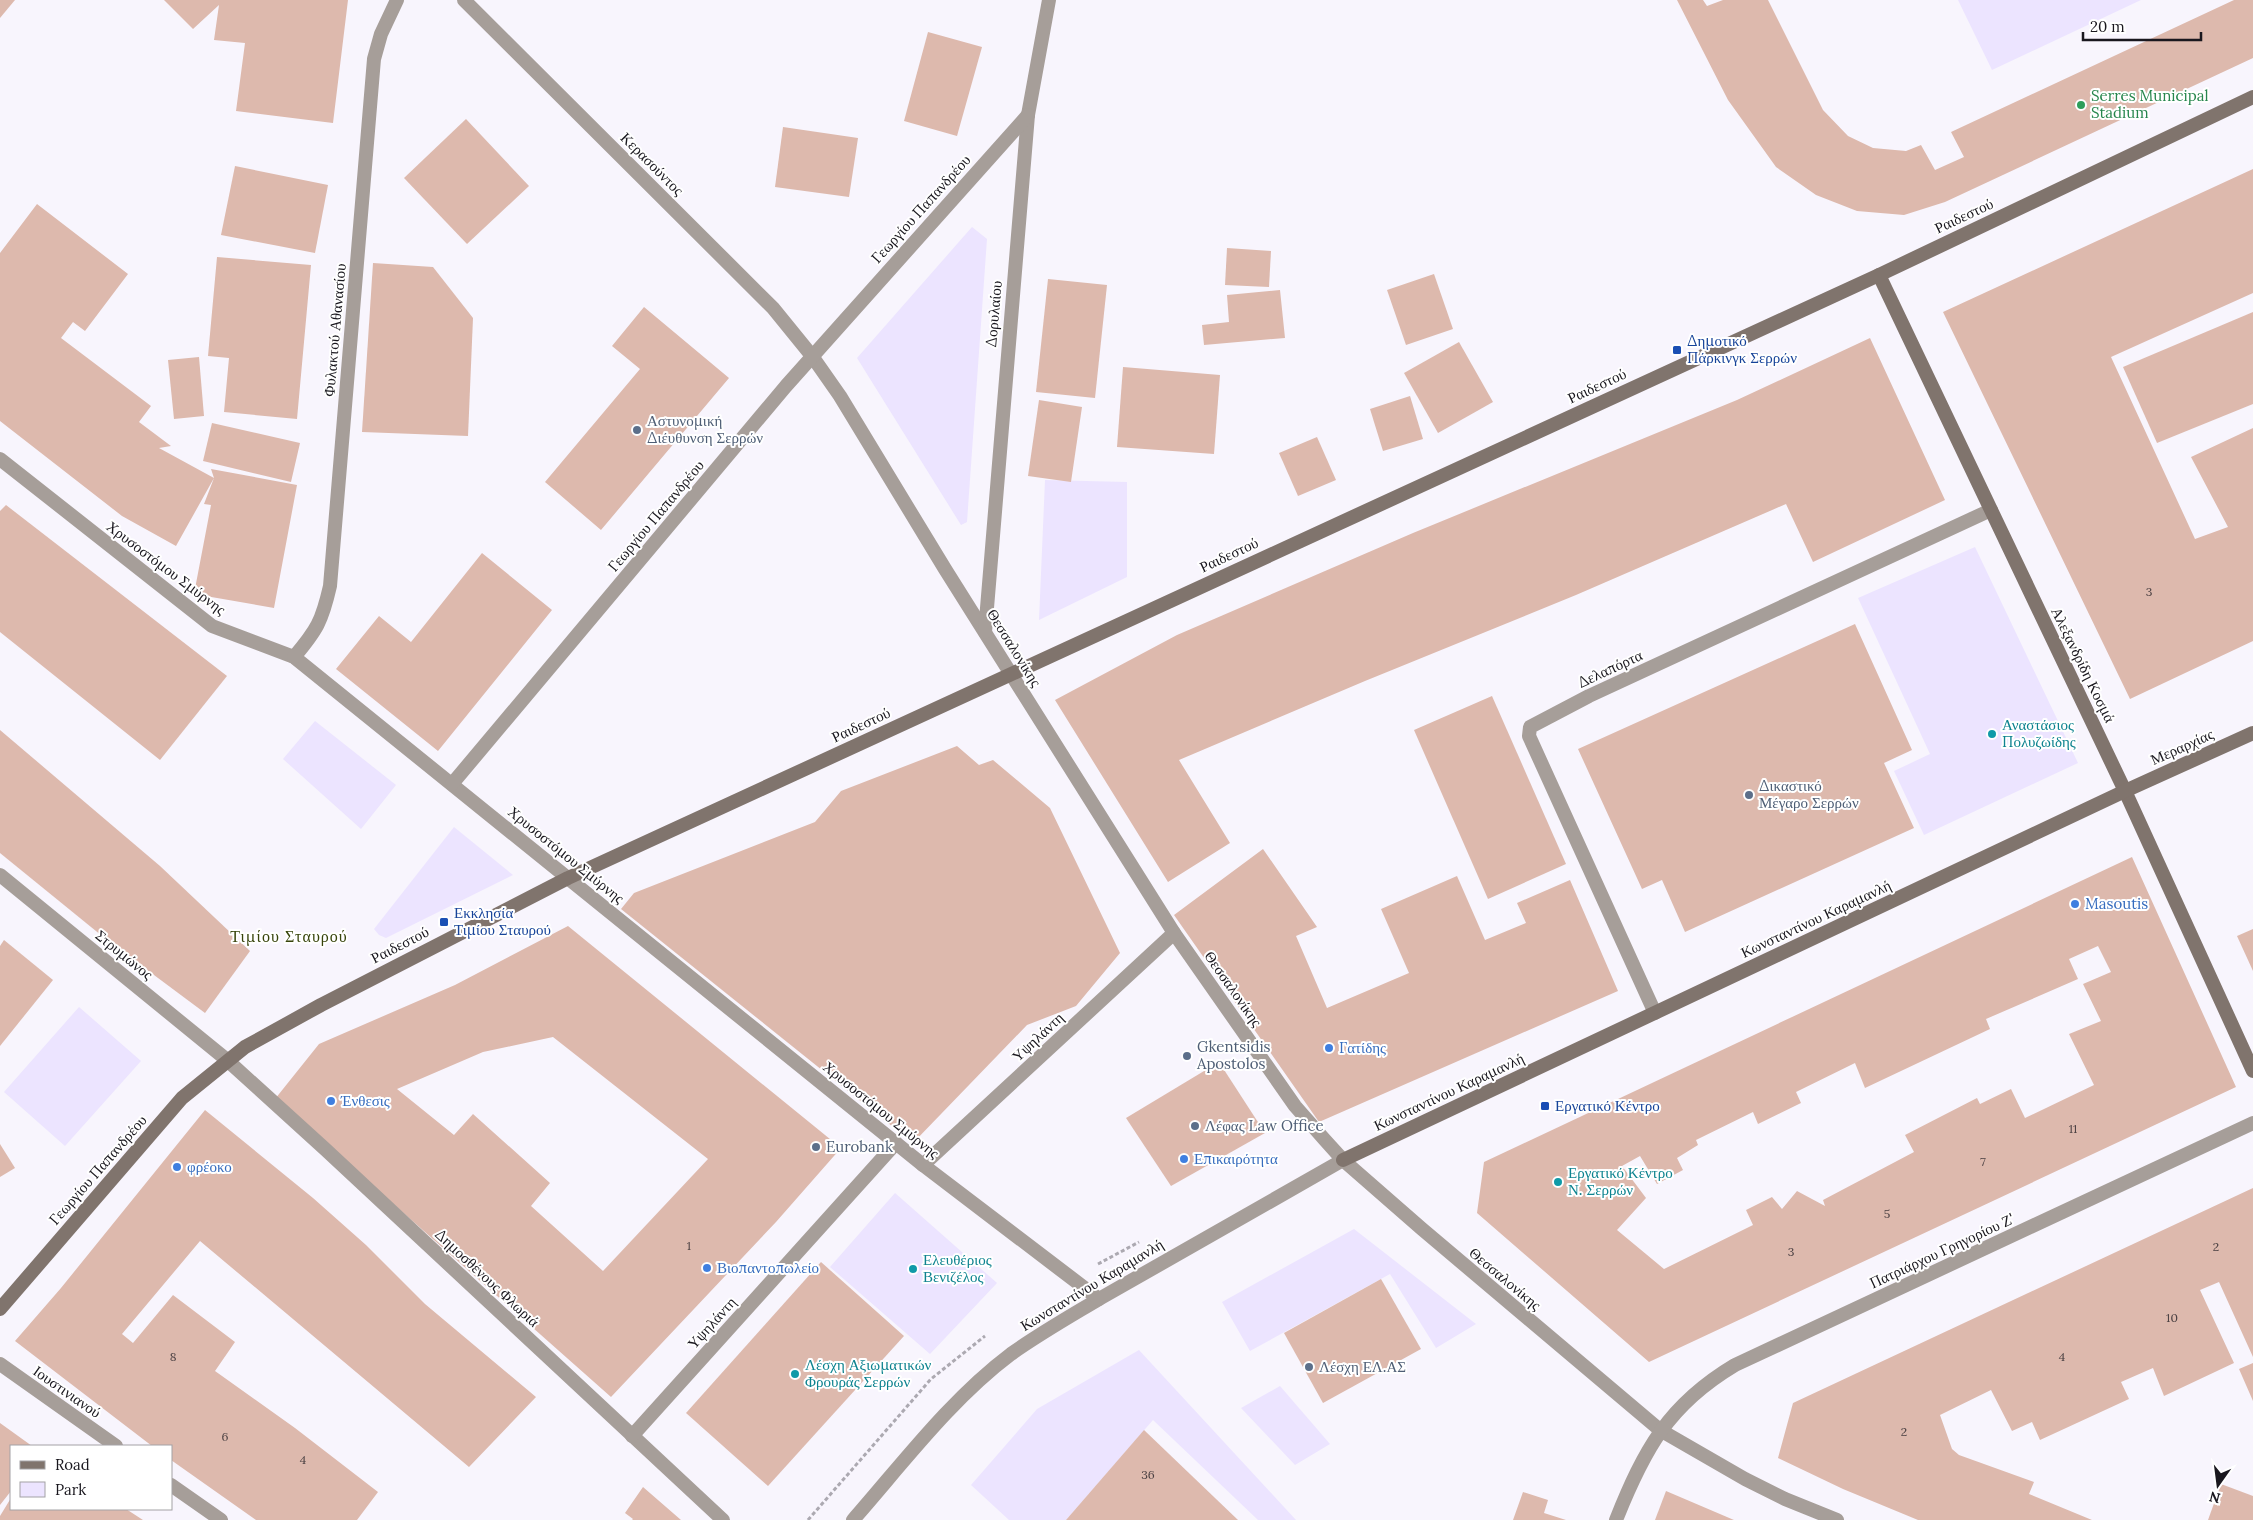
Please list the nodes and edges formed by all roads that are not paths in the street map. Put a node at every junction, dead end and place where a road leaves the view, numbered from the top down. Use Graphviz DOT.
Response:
graph roads {
  1 [pos="398,0"];
  2 [pos="464,0"];
  3 [pos="1049,0"];
  4 [pos="2253,97"];
  5 [pos="1028,115"];
  6 [pos="1878,275"];
  7 [pos="812,356"];
  8 [pos="0,459"];
  9 [pos="1990,510"];
  10 [pos="984,632"];
  11 [pos="294,657"];
  12 [pos="1010,673"];
  13 [pos="2253,733"];
  14 [pos="452,784"];
  15 [pos="2125,791"];
  16 [pos="0,875"];
  17 [pos="568,878"];
  18 [pos="1174,933"];
  19 [pos="1655,1013"];
  20 [pos="227,1060"];
  21 [pos="2253,1071"];
  22 [pos="2253,1123"];
  23 [pos="896,1143"];
  24 [pos="1343,1160"];
  25 [pos="923,1165"];
  26 [pos="1098,1299"];
  27 [pos="0,1308"];
  28 [pos="0,1364"];
  29 [pos="1660,1430"];
  30 [pos="632,1436"];
  31 [pos="115,1445"];
  32 [pos="172,1486"];
  33 [pos="221,1520"];
  34 [pos="723,1520"];
  35 [pos="853,1520"];
  36 [pos="1616,1520"];
  37 [pos="1837,1520"];
  1 -- 11 [label="street, Φυλακτού Αθανασίου"];
  2 -- 7 [label="street, Κερασούντος"];
  3 -- 5 [label="street, Δορυλαίου"];
  4 -- 6 [label="main road, Ραιδεστού"];
  5 -- 7 [label="street, Γεωργίου Παπανδρέου"];
  5 -- 10 [label="street, Δορυλαίου"];
  6 -- 9 [label="main road, Αλεξανδρίδη Κοσμά"];
  6 -- 12 [label="main road, Ραιδεστού"];
  7 -- 10 [label="street, Θεσσαλονίκης"];
  7 -- 14 [label="street, Γεωργίου Παπανδρέου"];
  8 -- 11 [label="street, Χρυσοστόμου Σμύρνης"];
  9 -- 15 [label="main road, Αλεξανδρίδη Κοσμά"];
  9 -- 19 [label="street, Δελαπόρτα"];
  10 -- 12 [label="street, Θεσσαλονίκης"];
  11 -- 14 [label="street, Χρυσοστόμου Σμύρνης"];
  12 -- 17 [label="main road, Ραιδεστού"];
  12 -- 18 [label="street, Θεσσαλονίκης"];
  13 -- 15 [label="main road, Μεραρχίας"];
  14 -- 17 [label="street, Χρυσοστόμου Σμύρνης"];
  15 -- 19 [label="main road, Κωνσταντίνου Καραμανλή"];
  15 -- 21 [label="main road, Αλεξανδρίδη Κοσμά"];
  16 -- 20 [label="street, Στρυμώνος"];
  17 -- 20 [label="main road, Ραιδεστού"];
  17 -- 23 [label="street, Χρυσοστόμου Σμύρνης"];
  18 -- 24 [label="street, Θεσσαλονίκης"];
  18 -- 25 [label="street, Υψηλάντη"];
  19 -- 24 [label="main road, Κωνσταντίνου Καραμανλή"];
  20 -- 27 [label="main road, Γεωργίου Παπανδρέου"];
  20 -- 30 [label="street, Δημοσθένους Φλωριά"];
  22 -- 29 [label="street, Πατριάρχου Γρηγορίου Ζ'"];
  23 -- 25 [label="street, Χρυσοστόμου Σμύρνης"];
  23 -- 30 [label="street, Υψηλάντη"];
  24 -- 26 [label="street, Κωνσταντίνου Καραμανλή"];
  24 -- 29 [label="street, Θεσσαλονίκης"];
  25 -- 26 [label="street, Χρυσοστόμου Σμύρνης"];
  26 -- 35 [label="street, Κωνσταντίνου Καραμανλή"];
  28 -- 31 [label="street, Ιουστινιανού"];
  29 -- 36 [label="street, Πατριάρχου Γρηγορίου Ζ'"];
  29 -- 37 [label="street, Θεσσαλονίκης"];
  30 -- 34 [label="street, Δημοσθένους Φλωριά"];
  32 -- 33 [label="street"];
}
